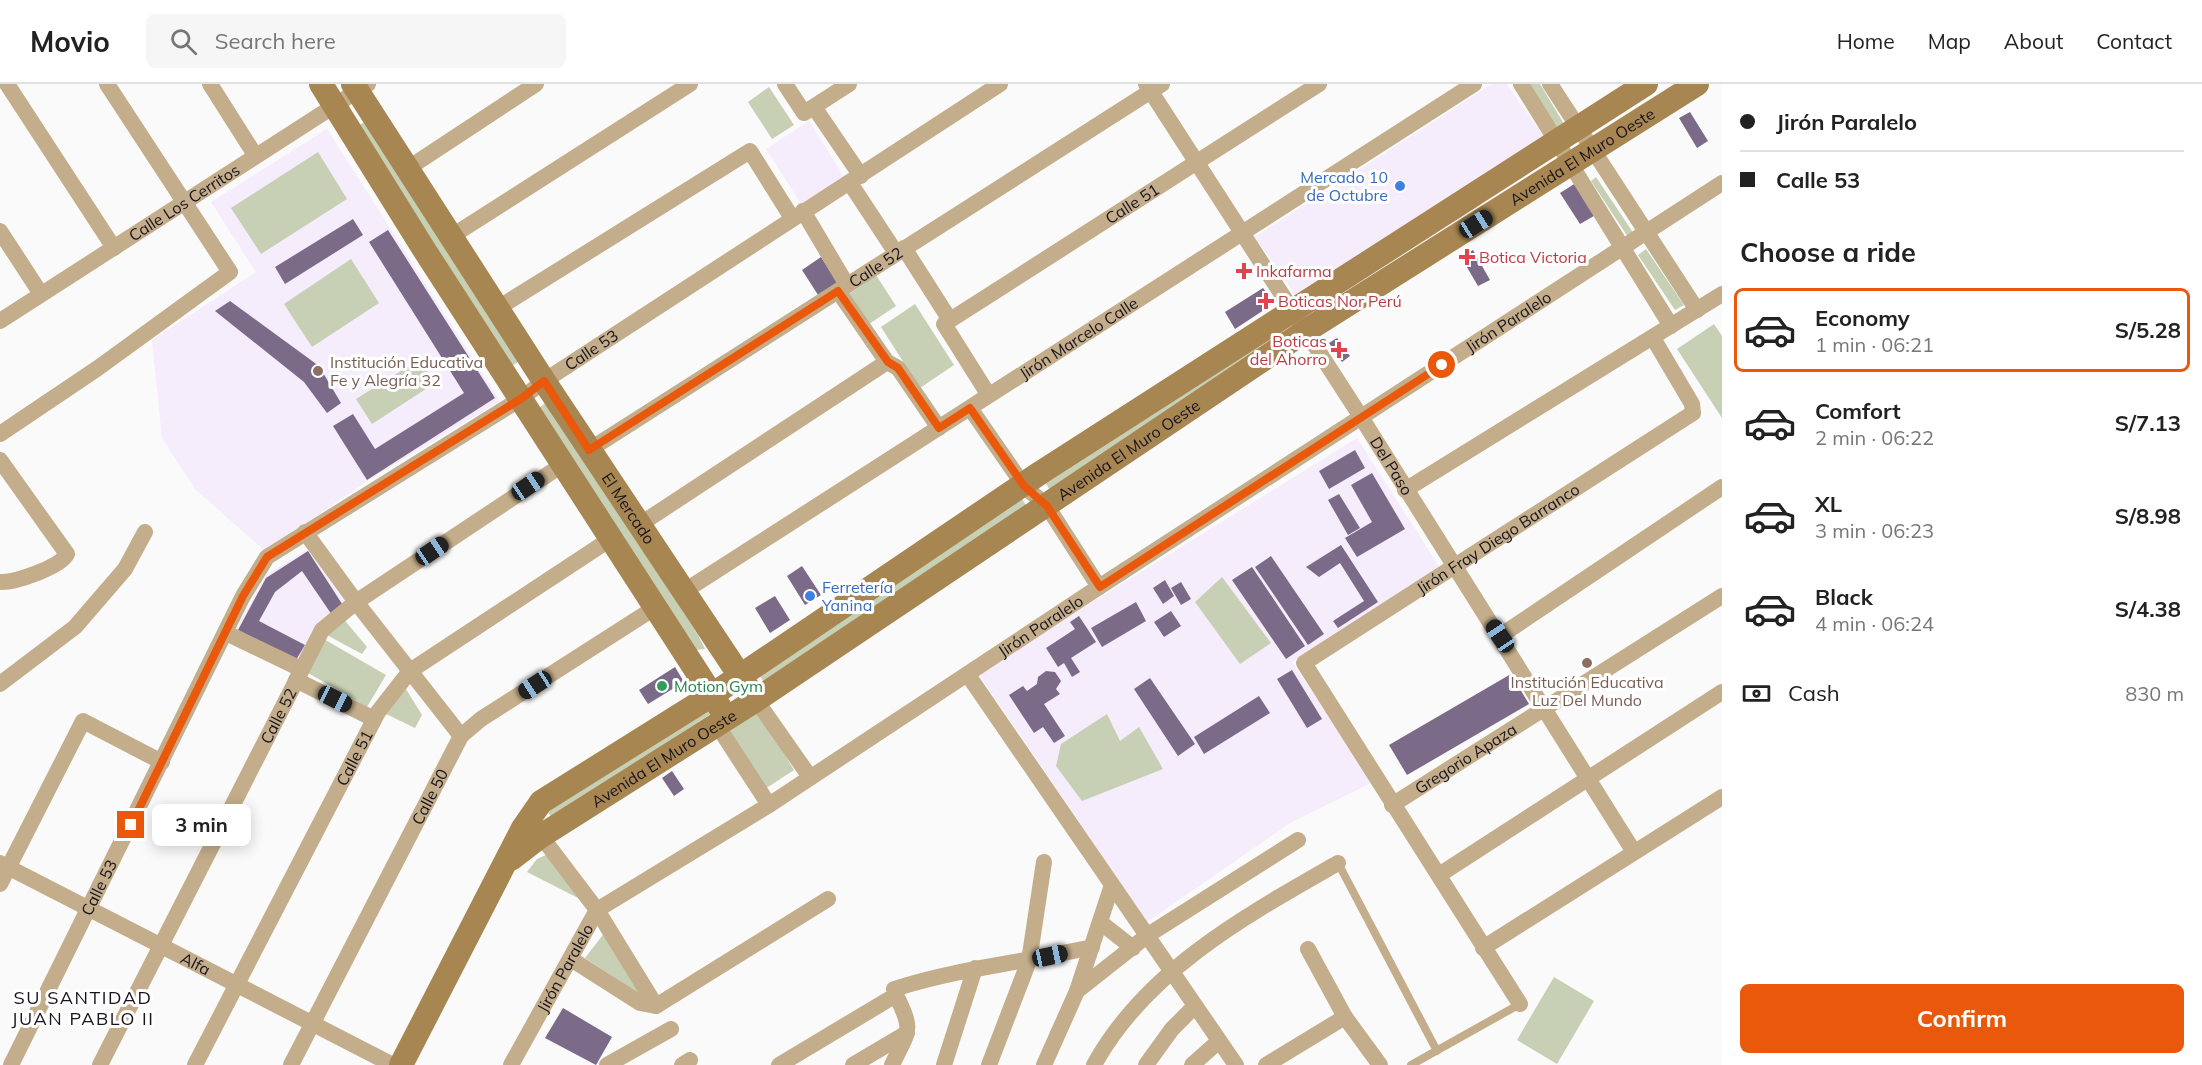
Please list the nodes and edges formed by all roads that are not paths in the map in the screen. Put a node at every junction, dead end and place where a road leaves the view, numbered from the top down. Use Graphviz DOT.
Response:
graph roads {
  1 [pos="7,84"];
  2 [pos="107,84"];
  3 [pos="210,84"];
  4 [pos="321,84"];
  5 [pos="536,84"];
  6 [pos="690,84"];
  7 [pos="785,84"];
  8 [pos="849,84"];
  9 [pos="1000,84"];
  10 [pos="1319,84"];
  11 [pos="1474,84"];
  12 [pos="1521,84"];
  13 [pos="1550,84"];
  14 [pos="1646,84"];
  15 [pos="1697,84"];
  16 [pos="359,86"];
  17 [pos="1153,86"];
  18 [pos="334,104"];
  19 [pos="809,110"];
  20 [pos="1578,128"];
  21 [pos="1557,142"];
  22 [pos="1593,150"];
  23 [pos="255,155"];
  24 [pos="1197,163"];
  25 [pos="1571,164"];
  26 [pos="407,169"];
  27 [pos="856,179"];
  28 [pos="1722,183"];
  29 [pos="184,202"];
  30 [pos="797,215"];
  31 [pos="0,231"];
  32 [pos="1646,233"];
  33 [pos="1242,234"];
  34 [pos="452,236"];
  35 [pos="114,248"];
  36 [pos="1623,249"];
  37 [pos="900,250"];
  38 [pos="842,288"];
  39 [pos="41,294"];
  40 [pos="1720,299"];
  41 [pos="498,308"];
  42 [pos="1697,310"];
  43 [pos="1291,311"];
  44 [pos="0,321"];
  45 [pos="947,322"];
  46 [pos="1671,326"];
  47 [pos="1304,332"];
  48 [pos="1653,338"];
  49 [pos="888,362"];
  50 [pos="544,381"];
  51 [pos="988,394"];
  52 [pos="522,398"];
  53 [pos="970,408"];
  54 [pos="1361,417"];
  55 [pos="939,428"];
  56 [pos="0,434"];
  57 [pos="589,450"];
  58 [pos="0,460"];
  59 [pos="565,463"];
  60 [pos="1024,486"];
  61 [pos="1722,487"];
  62 [pos="1405,490"];
  63 [pos="1047,506"];
  64 [pos="639,525"];
  65 [pos="146,532"];
  66 [pos="305,532"];
  67 [pos="612,538"];
  68 [pos="1453,566"];
  69 [pos="0,582"];
  70 [pos="1100,587"];
  71 [pos="683,592"];
  72 [pos="1722,596"];
  73 [pos="356,602"];
  74 [pos="656,607"];
  75 [pos="226,633"];
  76 [pos="1500,636"];
  77 [pos="410,671"];
  78 [pos="298,674"];
  79 [pos="968,675"];
  80 [pos="740,676"];
  81 [pos="0,684"];
  82 [pos="1722,692"];
  83 [pos="712,695"];
  84 [pos="756,700"];
  85 [pos="1547,709"];
  86 [pos="374,719"];
  87 [pos="722,722"];
  88 [pos="461,736"];
  89 [pos="162,762"];
  90 [pos="810,777"];
  91 [pos="1590,778"];
  92 [pos="1722,797"];
  93 [pos="769,805"];
  94 [pos="1392,805"];
  95 [pos="542,836"];
  96 [pos="1298,840"];
  97 [pos="1634,852"];
  98 [pos="1044,862"];
  99 [pos="506,863"];
  100 [pos="1338,863"];
  101 [pos="4,865"];
  102 [pos="1439,875"];
  103 [pos="0,884"];
  104 [pos="1112,885"];
  105 [pos="828,899"];
  106 [pos="90,908"];
  107 [pos="597,909"];
  108 [pos="1100,922"];
  109 [pos="1148,935"];
  110 [pos="161,945"];
  111 [pos="1092,947"];
  112 [pos="1133,948"];
  113 [pos="1483,948"];
  114 [pos="1308,949"];
  115 [pos="571,959"];
  116 [pos="1029,961"];
  117 [pos="975,968"];
  118 [pos="1171,971"];
  119 [pos="236,984"];
  120 [pos="895,992"];
  121 [pos="1077,992"];
  122 [pos="1520,1004"];
  123 [pos="656,1006"];
  124 [pos="1195,1006"];
  125 [pos="1345,1017"];
  126 [pos="313,1023"];
  127 [pos="671,1029"];
  128 [pos="908,1032"];
  129 [pos="1219,1041"];
  130 [pos="1437,1051"];
  131 [pos="11,1065"];
  132 [pos="100,1065"];
  133 [pos="195,1065"];
  134 [pos="291,1065"];
  135 [pos="393,1065"];
  136 [pos="401,1065"];
  137 [pos="511,1065"];
  138 [pos="607,1065"];
  139 [pos="779,1065"];
  140 [pos="853,1065"];
  141 [pos="892,1065"];
  142 [pos="944,1065"];
  143 [pos="989,1065"];
  144 [pos="1044,1065"];
  145 [pos="1094,1065"];
  146 [pos="1146,1065"];
  147 [pos="1192,1065"];
  148 [pos="1236,1065"];
  149 [pos="1267,1065"];
  150 [pos="1380,1065"];
  151 [pos="1411,1065"];
  1 -- 35 [label="street"];
  2 -- 29 [label="street"];
  3 -- 23 [label="street"];
  4 -- 18 [label="main road, El Mercado"];
  5 -- 26 [label="street"];
  6 -- 34 [label="street"];
  7 -- 19 [label="street"];
  8 -- 19 [label="street"];
  9 -- 27 [label="street, Calle 53"];
  10 -- 24 [label="street, Calle 51"];
  11 -- 33 [label="street, Jirón Marcelo Calle"];
  12 -- 21 [label="street"];
  13 -- 20 [label="street"];
  14 -- 20 [label="main road, Avenida El Muro Oeste"];
  15 -- 22 [label="main road, Avenida El Muro Oeste"];
  16 -- 18 [label="street, Calle Los Cerritos"];
  16 -- 26 [label="main road, El Mercado"];
  17 -- 24 [label="street, Del Paso"];
  17 -- 37 [label="street, Calle 52"];
  18 -- 23 [label="street, Calle Los Cerritos"];
  18 -- 52 [label="main road, El Mercado"];
  19 -- 27 [label="street"];
  20 -- 21 [label="main road, Avenida El Muro Oeste"];
  20 -- 22 [label="street"];
  21 -- 25 [label="street"];
  21 -- 43 [label="main road, Avenida El Muro Oeste"];
  22 -- 25 [label="main road, Avenida El Muro Oeste"];
  22 -- 32 [label="street"];
  23 -- 29 [label="street, Calle Los Cerritos"];
  24 -- 33 [label="street, Del Paso"];
  24 -- 45 [label="street, Calle 51"];
  25 -- 36 [label="street"];
  25 -- 47 [label="main road, Avenida El Muro Oeste"];
  26 -- 34 [label="main road, El Mercado"];
  27 -- 30 [label="street, Calle 53"];
  27 -- 37 [label="street"];
  28 -- 32 [label="street, Jirón Paralelo"];
  29 -- 35 [label="street, Calle Los Cerritos"];
  29 -- 56 [label="street"];
  30 -- 38 [label="street"];
  30 -- 41 [label="street"];
  30 -- 50 [label="street, Calle 53"];
  31 -- 39 [label="street"];
  32 -- 36 [label="street, Jirón Paralelo"];
  32 -- 42 [label="street"];
  33 -- 43 [label="street, Del Paso"];
  33 -- 51 [label="street, Jirón Marcelo Calle"];
  34 -- 41 [label="main road, El Mercado"];
  35 -- 39 [label="street, Calle Los Cerritos"];
  36 -- 46 [label="street"];
  36 -- 54 [label="street, Jirón Paralelo"];
  37 -- 38 [label="street, Calle 52"];
  37 -- 45 [label="street"];
  38 -- 49 [label="street"];
  38 -- 57 [label="street, Calle 52"];
  39 -- 44 [label="street, Calle Los Cerritos"];
  40 -- 42 [label="street"];
  41 -- 50 [label="main road, El Mercado"];
  42 -- 46 [label="street"];
  43 -- 47 [label="street, Del Paso"];
  43 -- 60 [label="main road, Avenida El Muro Oeste"];
  45 -- 51 [label="street"];
  46 -- 48 [label="street"];
  47 -- 54 [label="street, Del Paso"];
  47 -- 63 [label="main road, Avenida El Muro Oeste"];
  48 -- 62 [label="street"];
  48 -- 68 [label="street, Jirón Fray Diego Barranco"];
  49 -- 55 [label="street"];
  49 -- 64 [label="street"];
  50 -- 52 [label="street, Calle 53"];
  50 -- 57 [label="main road, El Mercado"];
  51 -- 53 [label="street, Jirón Marcelo Calle"];
  52 -- 59 [label="main road, El Mercado"];
  52 -- 66 [label="street, Calle 53"];
  53 -- 55 [label="street, Jirón Marcelo Calle"];
  53 -- 60 [label="street"];
  54 -- 62 [label="street, Del Paso"];
  54 -- 70 [label="street, Jirón Paralelo"];
  55 -- 71 [label="street, Jirón Marcelo Calle"];
  57 -- 64 [label="main road, El Mercado"];
  58 -- 69 [label="street"];
  59 -- 67 [label="main road, El Mercado"];
  59 -- 73 [label="street, Calle 52"];
  60 -- 63 [label="street"];
  60 -- 80 [label="main road, Avenida El Muro Oeste"];
  61 -- 76 [label="street"];
  62 -- 68 [label="street, Del Paso"];
  63 -- 70 [label="street"];
  63 -- 84 [label="main road, Avenida El Muro Oeste"];
  64 -- 71 [label="main road, El Mercado"];
  65 -- 81 [label="street"];
  66 -- 73 [label="street"];
  66 -- 75 [label="street, Calle 53"];
  67 -- 74 [label="main road, El Mercado"];
  67 -- 77 [label="street, Calle 51"];
  68 -- 76 [label="street, Del Paso"];
  68 -- 94 [label="street, Jirón Fray Diego Barranco"];
  70 -- 79 [label="street, Jirón Paralelo"];
  71 -- 80 [label="main road, El Mercado"];
  72 -- 85 [label="street, Gregorio Apaza"];
  73 -- 77 [label="street"];
  73 -- 78 [label="street, Calle 52"];
  74 -- 83 [label="main road, El Mercado"];
  74 -- 88 [label="street, Calle 50"];
  75 -- 78 [label="street"];
  75 -- 89 [label="street, Calle 53"];
  76 -- 85 [label="street, Del Paso"];
  77 -- 86 [label="street, Calle 51"];
  77 -- 88 [label="street"];
  78 -- 86 [label="street"];
  78 -- 110 [label="street, Calle 52"];
  79 -- 90 [label="street, Jirón Paralelo"];
  79 -- 104 [label="street"];
  80 -- 83 [label="main road, Avenida El Muro Oeste"];
  80 -- 84 [label="main road, El Mercado"];
  82 -- 91 [label="street"];
  83 -- 87 [label="main road, El Mercado"];
  83 -- 99 [label="main road, Avenida El Muro Oeste"];
  84 -- 87 [label="main road, Avenida El Muro Oeste"];
  84 -- 90 [label="street, El Mercado"];
  85 -- 91 [label="street, Del Paso"];
  85 -- 94 [label="street, Gregorio Apaza"];
  86 -- 119 [label="street, Calle 51"];
  87 -- 93 [label="street"];
  87 -- 95 [label="main road, Avenida El Muro Oeste"];
  88 -- 126 [label="street, Calle 50"];
  89 -- 101 [label="street"];
  89 -- 106 [label="street, Calle 53"];
  90 -- 93 [label="street, Jirón Paralelo"];
  91 -- 97 [label="street, Del Paso"];
  91 -- 102 [label="street"];
  92 -- 97 [label="street"];
  93 -- 107 [label="street, Jirón Paralelo"];
  94 -- 102 [label="street"];
  95 -- 99 [label="main road, Avenida El Muro Oeste"];
  95 -- 107 [label="street"];
  96 -- 109 [label="street"];
  97 -- 113 [label="street"];
  98 -- 116 [label="street"];
  99 -- 136 [label="main road, Avenida El Muro Oeste"];
  100 -- 118 [label="street"];
  100 -- 130 [label="lane"];
  101 -- 103 [label="street"];
  101 -- 106 [label="street, Alfa"];
  102 -- 113 [label="street"];
  104 -- 108 [label="street"];
  104 -- 109 [label="street"];
  105 -- 123 [label="street"];
  106 -- 110 [label="street, Alfa"];
  106 -- 131 [label="street, Calle 53"];
  107 -- 115 [label="street, Jirón Paralelo"];
  107 -- 123 [label="street"];
  108 -- 111 [label="street"];
  108 -- 112 [label="street"];
  109 -- 112 [label="street"];
  109 -- 118 [label="street"];
  110 -- 119 [label="street, Alfa"];
  110 -- 132 [label="street, Calle 52"];
  111 -- 116 [label="street"];
  111 -- 121 [label="street"];
  112 -- 121 [label="street"];
  113 -- 122 [label="street"];
  114 -- 125 [label="street"];
  115 -- 123 [label="street"];
  115 -- 137 [label="street, Jirón Paralelo"];
  116 -- 117 [label="street"];
  116 -- 143 [label="street"];
  117 -- 120 [label="street"];
  117 -- 142 [label="street"];
  118 -- 124 [label="street"];
  118 -- 145 [label="street"];
  119 -- 126 [label="street, Alfa"];
  119 -- 133 [label="street, Calle 51"];
  120 -- 128 [label="street"];
  120 -- 139 [label="street"];
  121 -- 144 [label="street"];
  122 -- 130 [label="lane"];
  124 -- 129 [label="street"];
  124 -- 146 [label="street"];
  125 -- 149 [label="street"];
  125 -- 150 [label="street"];
  126 -- 134 [label="street, Calle 50"];
  126 -- 135 [label="street, Alfa"];
  127 -- 138 [label="street"];
  128 -- 140 [label="street"];
  128 -- 141 [label="street"];
  129 -- 147 [label="street"];
  129 -- 148 [label="street"];
  130 -- 151 [label="lane"];
}
